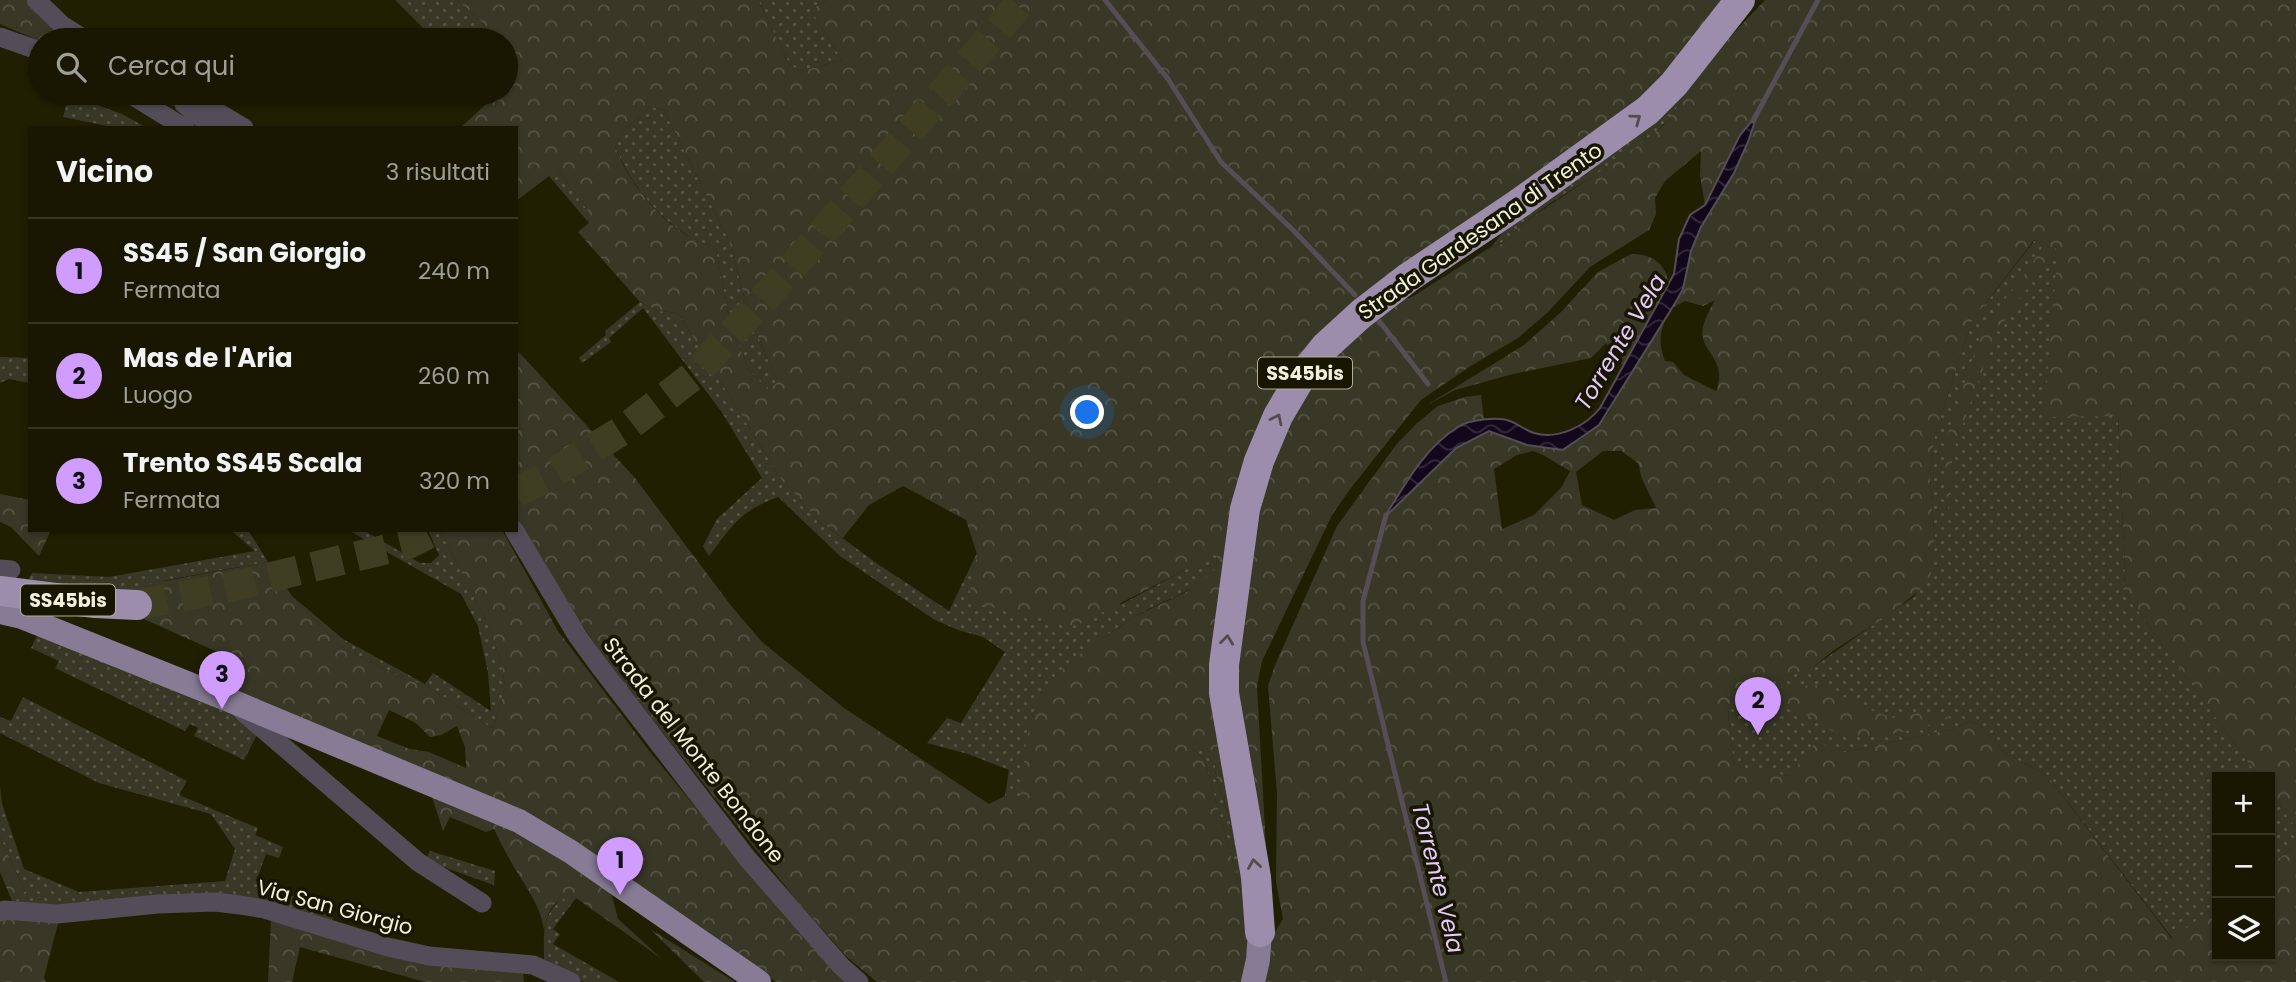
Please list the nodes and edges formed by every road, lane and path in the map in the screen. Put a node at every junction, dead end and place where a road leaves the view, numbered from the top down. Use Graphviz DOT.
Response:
graph roads {
  1 [pos="36,0"];
  2 [pos="1740,0"];
  3 [pos="67,28"];
  4 [pos="0,37"];
  5 [pos="28,47"];
  6 [pos="148,105"];
  7 [pos="185,105"];
  8 [pos="206,105"];
  9 [pos="182,126"];
  10 [pos="211,126"];
  11 [pos="241,126"];
  12 [pos="515,532"];
  13 [pos="4,577"];
  14 [pos="137,605"];
  15 [pos="0,612"];
  16 [pos="229,699"];
  17 [pos="482,903"];
  18 [pos="0,912"];
  19 [pos="1260,932"];
  20 [pos="571,982"];
  21 [pos="759,982"];
  22 [pos="859,982"];
  23 [pos="1254,982"];
  1 -- 3 [label="street"];
  19 -- 2 [label="highway, Strada Gardesana di Trento / SS45bis, one-way"];
  4 -- 5 [label="street"];
  6 -- 9 [label="street"];
  7 -- 10 [label="street"];
  8 -- 11 [label="street"];
  12 -- 22 [label="street, Strada del Monte Bondone"];
  13 -- 14 [label="highway, SS45bis"];
  15 -- 16 [label="main road, SS45bis"];
  16 -- 17 [label="street"];
  16 -- 21 [label="main road, SS45bis"];
  18 -- 20 [label="street, Via San Giorgio"];
  19 -- 23 [label="main road, Strada Gardesana di Trento / SS45bis"];
}
